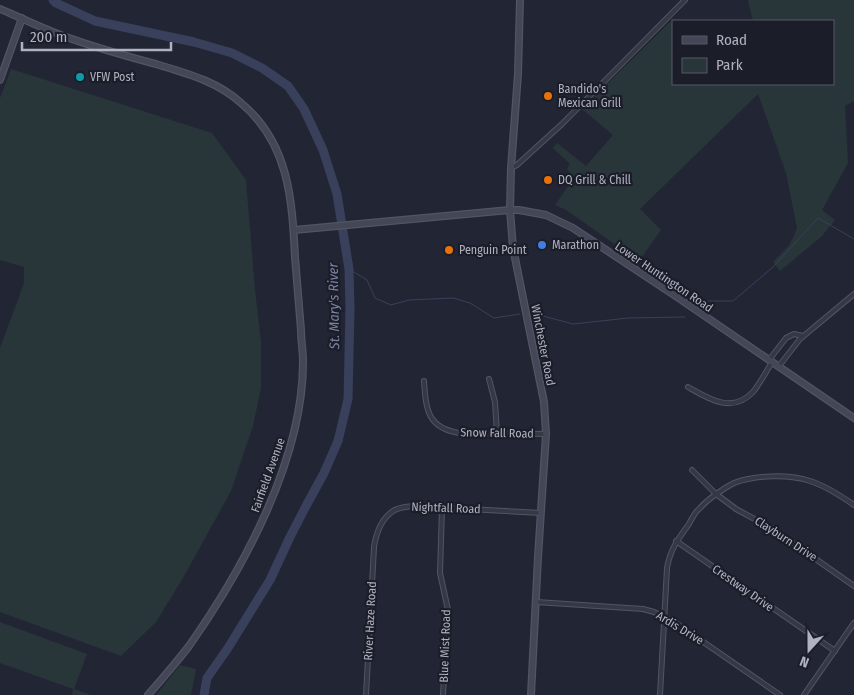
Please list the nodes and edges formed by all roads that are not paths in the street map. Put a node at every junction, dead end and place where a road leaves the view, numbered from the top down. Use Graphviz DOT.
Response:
graph roads {
  1 [pos="520,0"];
  2 [pos="685,0"];
  3 [pos="0,9"];
  4 [pos="22,18"];
  5 [pos="0,80"];
  6 [pos="511,168"];
  7 [pos="510,210"];
  8 [pos="294,230"];
  9 [pos="854,294"];
  10 [pos="803,336"];
  11 [pos="771,361"];
  12 [pos="779,366"];
  13 [pos="489,379"];
  14 [pos="424,381"];
  15 [pos="688,388"];
  16 [pos="854,418"];
  17 [pos="497,433"];
  18 [pos="546,434"];
  19 [pos="692,470"];
  20 [pos="716,494"];
  21 [pos="854,505"];
  22 [pos="442,508"];
  23 [pos="541,513"];
  24 [pos="676,541"];
  25 [pos="374,547"];
  26 [pos="854,586"];
  27 [pos="536,602"];
  28 [pos="664,617"];
  29 [pos="854,623"];
  30 [pos="835,651"];
  31 [pos="148,695"];
  32 [pos="366,695"];
  33 [pos="443,695"];
  34 [pos="531,695"];
  35 [pos="660,695"];
  36 [pos="780,695"];
  37 [pos="804,695"];
  1 -- 6 [label="main road, Winchester Road"];
  2 -- 6 [label="street"];
  3 -- 4 [label="main road, Fairfield Avenue"];
  4 -- 5 [label="main road"];
  4 -- 8 [label="main road, Fairfield Avenue"];
  6 -- 7 [label="main road, Winchester Road"];
  7 -- 8 [label="main road, Lower Huntington Road"];
  7 -- 11 [label="main road, Lower Huntington Road"];
  7 -- 18 [label="main road, Winchester Road"];
  8 -- 31 [label="main road, Fairfield Avenue"];
  9 -- 10 [label="street"];
  10 -- 11 [label="street"];
  10 -- 12 [label="street"];
  11 -- 12 [label="main road, Lower Huntington Road"];
  11 -- 15 [label="street"];
  12 -- 16 [label="main road, Lower Huntington Road"];
  13 -- 17 [label="street"];
  14 -- 17 [label="street, Snow Fall Road"];
  17 -- 18 [label="street, Snow Fall Road"];
  18 -- 23 [label="main road, Winchester Road"];
  19 -- 20 [label="street, Clayburn Drive"];
  20 -- 21 [label="street"];
  20 -- 24 [label="street"];
  20 -- 26 [label="street, Clayburn Drive"];
  22 -- 23 [label="street, Nightfall Road"];
  22 -- 25 [label="street, Nightfall Road"];
  22 -- 33 [label="street, Blue Mist Road"];
  23 -- 27 [label="main road, Winchester Road"];
  24 -- 28 [label="street"];
  24 -- 30 [label="street, Crestway Drive"];
  25 -- 32 [label="street, River Haze Road"];
  27 -- 28 [label="street, Ardis Drive"];
  27 -- 34 [label="main road, Winchester Road"];
  28 -- 35 [label="street"];
  28 -- 36 [label="street, Ardis Drive"];
  29 -- 30 [label="street"];
  30 -- 37 [label="street"];
}
